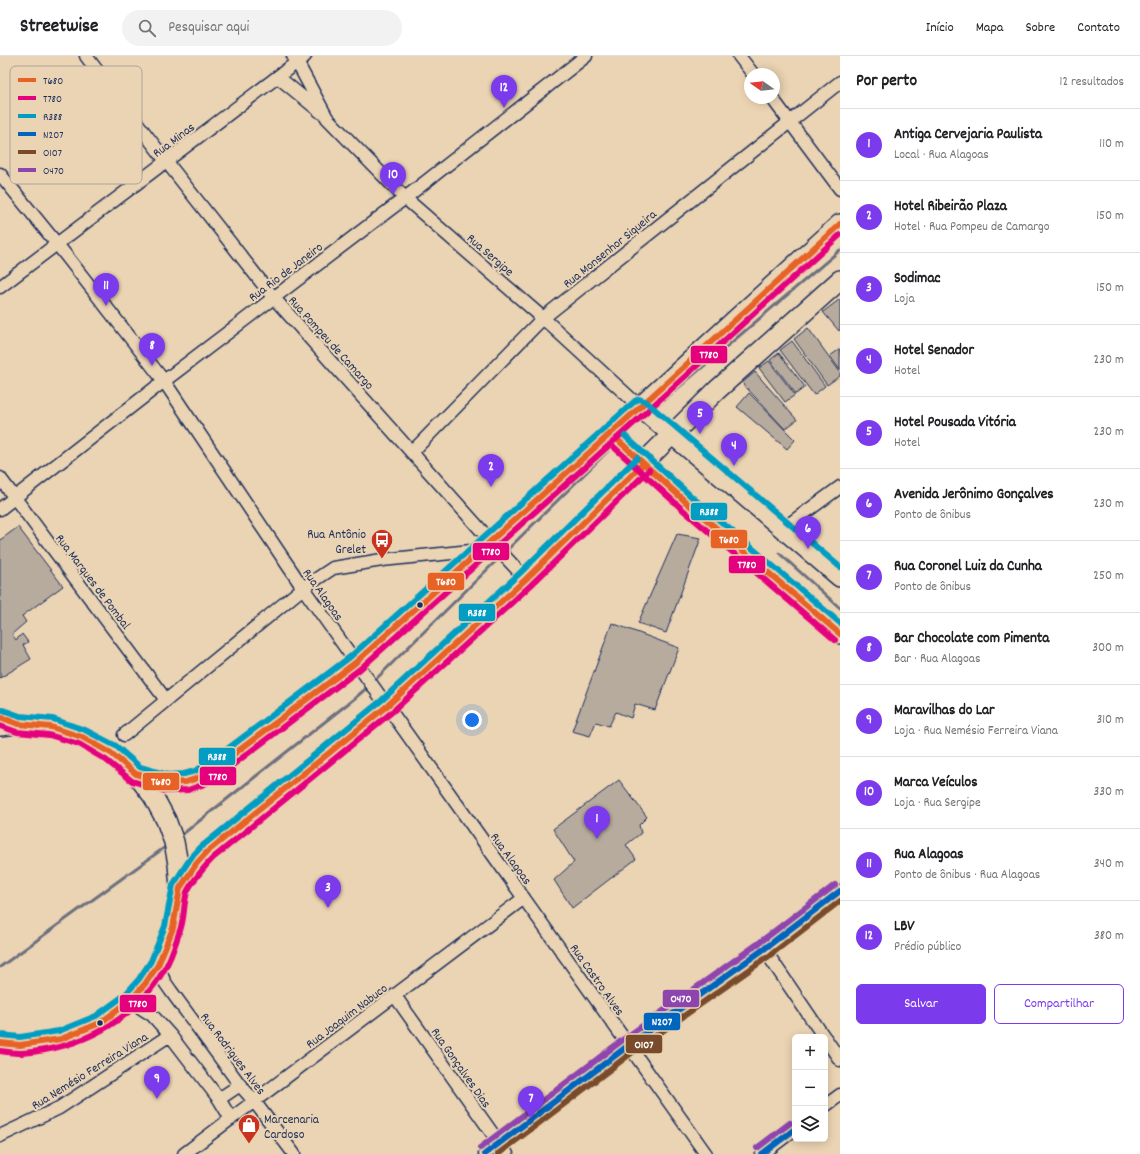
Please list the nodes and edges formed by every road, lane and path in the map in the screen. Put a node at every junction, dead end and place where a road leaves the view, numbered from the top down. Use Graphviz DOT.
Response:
graph roads {
  1 [pos="86,56"];
  2 [pos="586,56"];
  3 [pos="739,56"];
  4 [pos="298,58"];
  5 [pos="94,66"];
  6 [pos="748,68"];
  7 [pos="278,77"];
  8 [pos="840,82"];
  9 [pos="777,104"];
  10 [pos="328,118"];
  11 [pos="790,121"];
  12 [pos="142,130"];
  13 [pos="166,161"];
  14 [pos="0,174"];
  15 [pos="142,179"];
  16 [pos="136,184"];
  17 [pos="840,190"];
  18 [pos="405,198"];
  19 [pos="840,224"];
  20 [pos="57,244"];
  21 [pos="840,280"];
  22 [pos="0,287"];
  23 [pos="273,297"];
  24 [pos="543,318"];
  25 [pos="164,381"];
  26 [pos="643,410"];
  27 [pos="669,432"];
  28 [pos="614,437"];
  29 [pos="412,452"];
  30 [pos="639,461"];
  31 [pos="0,478"];
  32 [pos="840,487"];
  33 [pos="14,498"];
  34 [pos="0,509"];
  35 [pos="784,528"];
  36 [pos="490,546"];
  37 [pos="525,577"];
  38 [pos="840,577"];
  39 [pos="303,588"];
  40 [pos="840,634"];
  41 [pos="357,665"];
  42 [pos="166,700"];
  43 [pos="383,701"];
  44 [pos="0,726"];
  45 [pos="124,735"];
  46 [pos="136,774"];
  47 [pos="180,888"];
  48 [pos="840,891"];
  49 [pos="524,898"];
  50 [pos="764,949"];
  51 [pos="158,965"];
  52 [pos="395,996"];
  53 [pos="130,1001"];
  54 [pos="822,1034"];
  55 [pos="170,1035"];
  56 [pos="828,1042"];
  57 [pos="0,1043"];
  58 [pos="20,1045"];
  59 [pos="628,1045"];
  60 [pos="0,1054"];
  61 [pos="840,1060"];
  62 [pos="240,1085"];
  63 [pos="840,1095"];
  64 [pos="219,1099"];
  65 [pos="254,1101"];
  66 [pos="828,1104"];
  67 [pos="231,1118"];
  68 [pos="792,1131"];
  69 [pos="0,1136"];
  70 [pos="499,1143"];
  71 [pos="184,1154"];
  72 [pos="294,1154"];
  73 [pos="484,1154"];
  74 [pos="507,1154"];
  75 [pos="706,1154"];
  76 [pos="762,1154"];
  1 -- 5 [label="street, Rua Pompeu de Camargo"];
  2 -- 18 [label="street, Rua Rio de Janeiro"];
  3 -- 6 [label="street"];
  4 -- 7 [label="street, Rua Minas"];
  4 -- 10 [label="street, Rua Sergipe"];
  7 -- 10 [label="street, Rua Sergipe"];
  7 -- 13 [label="street, Rua Minas"];
  8 -- 11 [label="street, Rua Monsenhor Siqueira"];
  9 -- 11 [label="street"];
  10 -- 18 [label="street, Rua Sergipe"];
  11 -- 17 [label="street"];
  11 -- 24 [label="street, Rua Monsenhor Siqueira"];
  12 -- 13 [label="street, Rua Pompeu de Camargo"];
  13 -- 15 [label="street, Rua Minas"];
  13 -- 23 [label="street, Rua Pompeu de Camargo"];
  14 -- 20 [label="street, Rua Alagoas"];
  16 -- 20 [label="street, Rua Minas"];
  18 -- 23 [label="street, Rua Rio de Janeiro"];
  18 -- 24 [label="street, Rua Sergipe"];
  19 -- 26 [label="main road"];
  20 -- 22 [label="street, Rua Minas"];
  20 -- 25 [label="street, Rua Alagoas"];
  21 -- 27 [label="main road"];
  23 -- 25 [label="street, Rua Rio de Janeiro"];
  23 -- 29 [label="street, Rua Pompeu de Camargo"];
  24 -- 26 [label="street, Rua Sergipe"];
  24 -- 29 [label="street, Rua Monsenhor Siqueira"];
  25 -- 33 [label="street, Rua Rio de Janeiro"];
  25 -- 39 [label="street, Rua Alagoas"];
  26 -- 27 [label="main road"];
  26 -- 28 [label="main road"];
  27 -- 30 [label="main road"];
  27 -- 35 [label="main road"];
  28 -- 30 [label="main road"];
  28 -- 36 [label="main road"];
  29 -- 36 [label="street, Rua Pompeu de Camargo"];
  30 -- 37 [label="main road"];
  30 -- 40 [label="main road"];
  31 -- 33 [label="street, Rua Marques de Pombal"];
  32 -- 35 [label="street"];
  33 -- 34 [label="street, Rua Rio de Janeiro"];
  33 -- 42 [label="street, Rua Marques de Pombal"];
  35 -- 38 [label="main road"];
  36 -- 37 [label="street, Rua Pompeu de Camargo"];
  36 -- 39 [label="street"];
  36 -- 41 [label="main road"];
  37 -- 43 [label="main road"];
  39 -- 41 [label="street, Rua Alagoas"];
  39 -- 42 [label="street"];
  41 -- 43 [label="street, Rua Alagoas"];
  41 -- 46 [label="main road"];
  42 -- 45 [label="street"];
  43 -- 47 [label="main road"];
  43 -- 49 [label="street, Rua Alagoas"];
  44 -- 46 [label="main road"];
  46 -- 47 [label="main road"];
  47 -- 51 [label="main road"];
  48 -- 50 [label="street"];
  49 -- 52 [label="street, Rua Joaquim Nabuco"];
  49 -- 59 [label="street, Rua Castro Alves"];
  50 -- 54 [label="street"];
  50 -- 59 [label="street"];
  51 -- 53 [label="main road"];
  51 -- 62 [label="street, Rua Rodrigues Alves"];
  52 -- 65 [label="street, Rua Joaquim Nabuco"];
  52 -- 70 [label="street, Rua Gonçalves Dias"];
  53 -- 55 [label="street"];
  53 -- 58 [label="main road"];
  55 -- 64 [label="street"];
  55 -- 69 [label="street, Rua Nemésio Ferreira Viana"];
  56 -- 61 [label="street"];
  57 -- 58 [label="main road"];
  58 -- 60 [label="main road"];
  59 -- 70 [label="street"];
  59 -- 75 [label="street, Rua Castro Alves"];
  62 -- 64 [label="street"];
  62 -- 65 [label="street, Rua Rodrigues Alves"];
  63 -- 66 [label="street"];
  64 -- 67 [label="street"];
  65 -- 67 [label="street, Rua Joaquim Nabuco"];
  65 -- 72 [label="street, Rua Rodrigues Alves"];
  67 -- 71 [label="street, Rua Joaquim Nabuco"];
  68 -- 76 [label="street"];
  70 -- 73 [label="street"];
  70 -- 74 [label="street, Rua Gonçalves Dias"];
}
